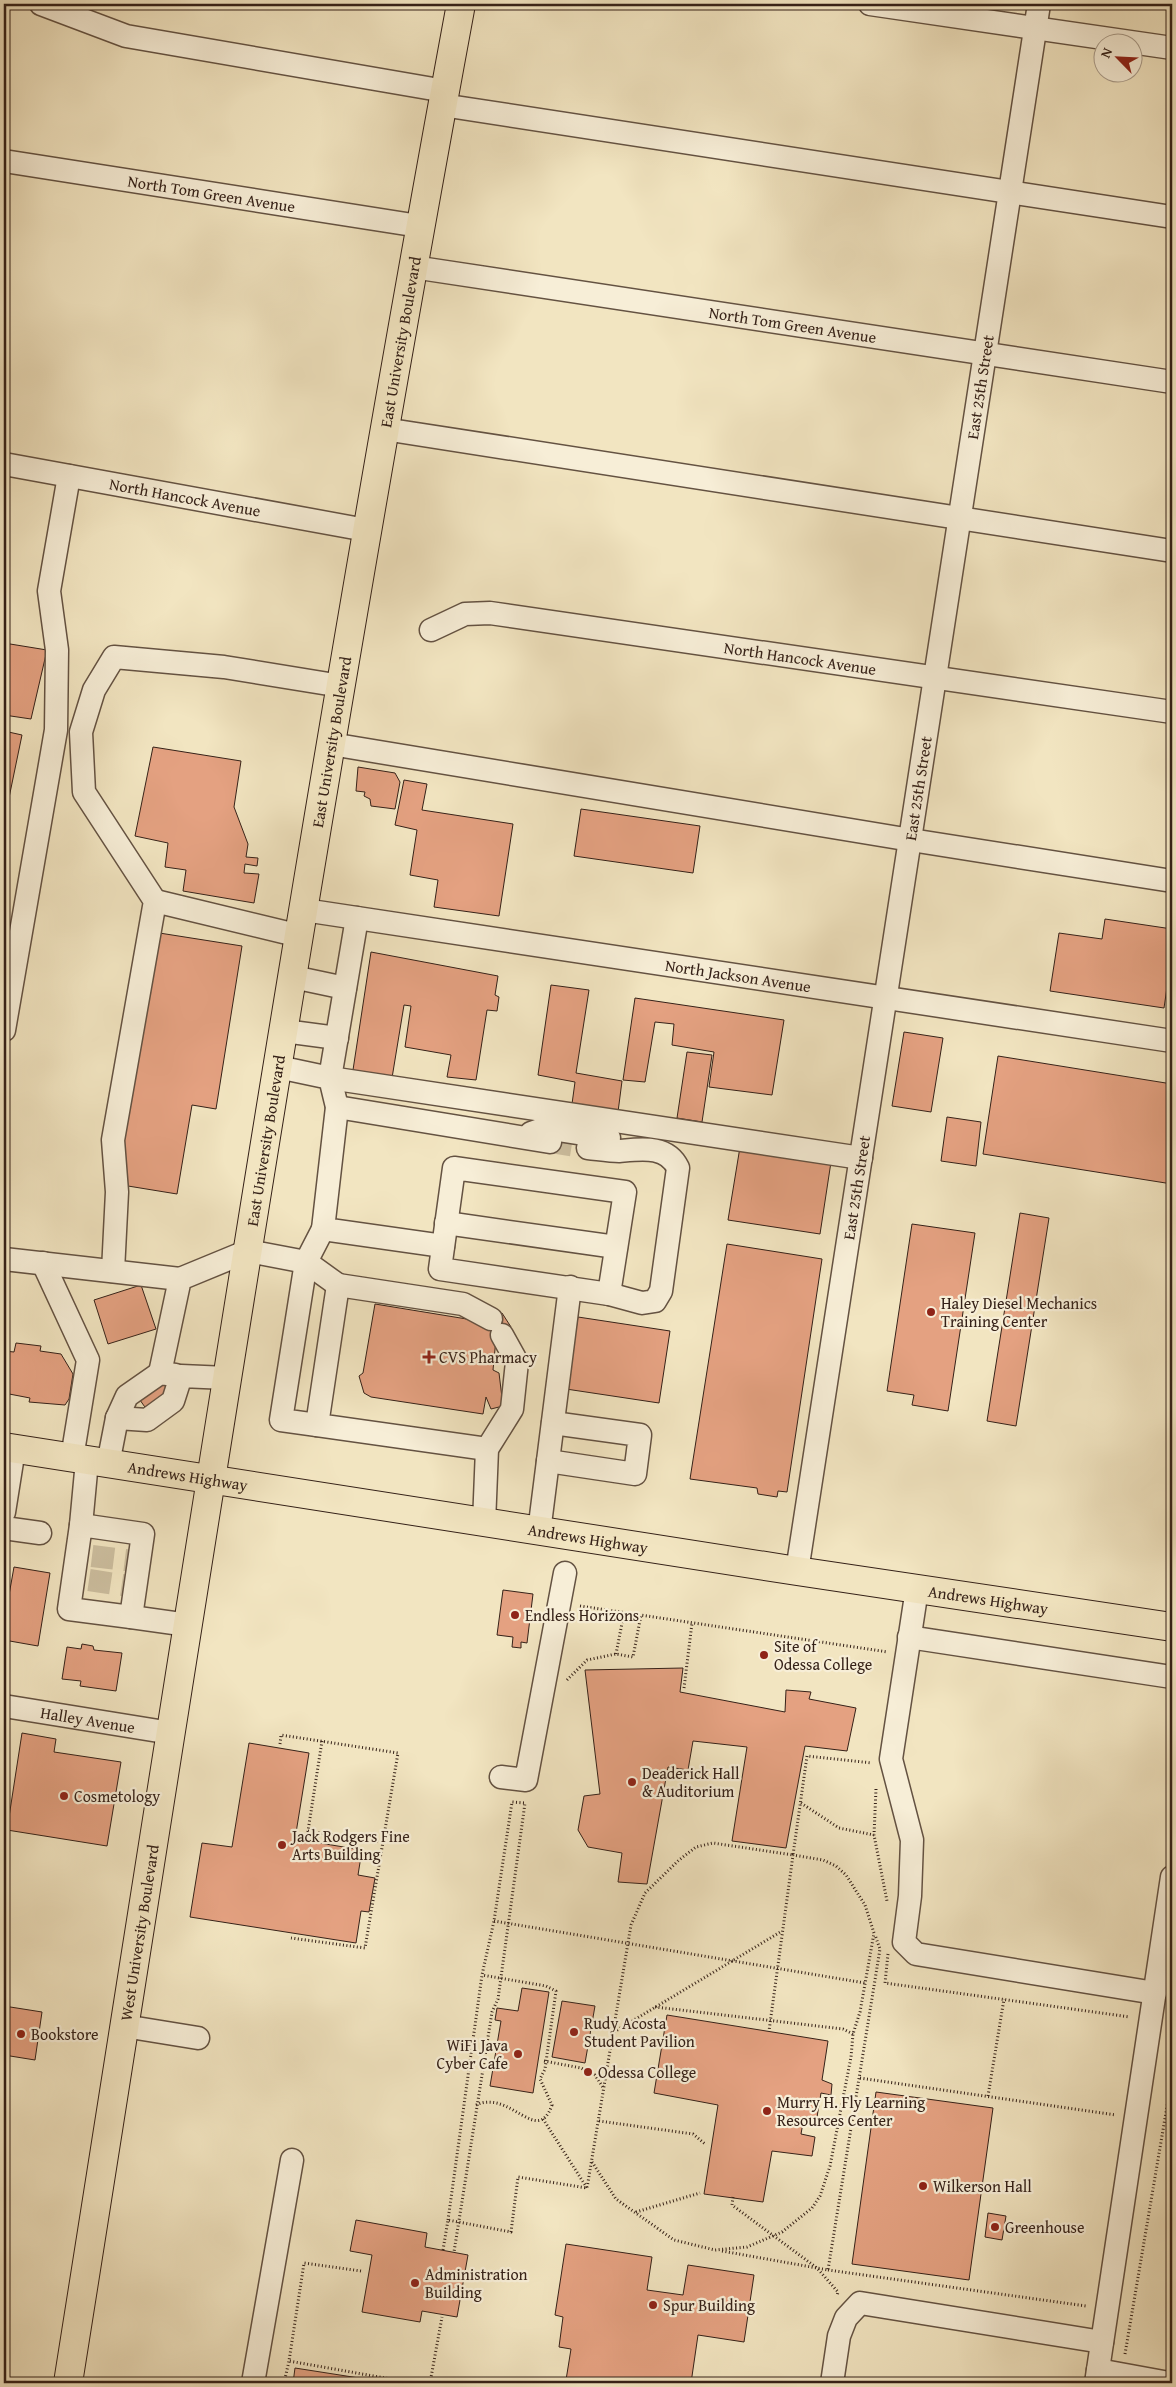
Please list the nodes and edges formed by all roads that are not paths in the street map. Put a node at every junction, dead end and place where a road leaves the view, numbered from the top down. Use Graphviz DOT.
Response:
graph roads {
  1 [pos="41,4"];
  2 [pos="461,4"];
  3 [pos="870,4"];
  4 [pos="1039,4"];
  5 [pos="1036,27"];
  6 [pos="1172,48"];
  7 [pos="443,98"];
  8 [pos="4,161"];
  9 [pos="1011,192"];
  10 [pos="1172,217"];
  11 [pos="420,226"];
  12 [pos="413,267"];
  13 [pos="986,353"];
  14 [pos="1172,382"];
  15 [pos="384,429"];
  16 [pos="4,464"];
  17 [pos="69,476"];
  18 [pos="961,517"];
  19 [pos="366,530"];
  20 [pos="1172,551"];
  21 [pos="431,630"];
  22 [pos="936,676"];
  23 [pos="341,686"];
  24 [pos="1172,712"];
  25 [pos="332,744"];
  26 [pos="911,840"];
  27 [pos="1172,881"];
  28 [pos="154,901"];
  29 [pos="357,918"];
  30 [pos="302,923"];
  31 [pos="293,977"];
  32 [pos="345,988"];
  33 [pos="887,998"];
  34 [pos="4,1030"];
  35 [pos="284,1031"];
  36 [pos="337,1038"];
  37 [pos="1172,1041"];
  38 [pos="278,1068"];
  39 [pos="330,1078"];
  40 [pos="337,1108"];
  41 [pos="520,1137"];
  42 [pos="550,1142"];
  43 [pos="588,1148"];
  44 [pos="636,1148"];
  45 [pos="862,1158"];
  46 [pos="446,1223"];
  47 [pos="323,1229"];
  48 [pos="443,1246"];
  49 [pos="616,1247"];
  50 [pos="248,1251"];
  51 [pos="4,1259"];
  52 [pos="306,1262"];
  53 [pos="43,1263"];
  54 [pos="113,1271"];
  55 [pos="180,1279"];
  56 [pos="338,1285"];
  57 [pos="570,1287"];
  58 [pos="609,1294"];
  59 [pos="171,1374"];
  60 [pos="227,1378"];
  61 [pos="117,1418"];
  62 [pos="553,1423"];
  63 [pos="317,1426"];
  64 [pos="9,1448"];
  65 [pos="487,1449"];
  66 [pos="89,1461"];
  67 [pos="548,1461"];
  68 [pos="210,1481"];
  69 [pos="4,1512"];
  70 [pos="484,1523"];
  71 [pos="81,1525"];
  72 [pos="4,1528"];
  73 [pos="539,1532"];
  74 [pos="40,1533"];
  75 [pos="797,1572"];
  76 [pos="565,1573"];
  77 [pos="917,1589"];
  78 [pos="132,1617"];
  79 [pos="188,1625"];
  80 [pos="1172,1627"];
  81 [pos="910,1637"];
  82 [pos="1172,1677"];
  83 [pos="5,1712"];
  84 [pos="171,1733"];
  85 [pos="500,1776"];
  86 [pos="1172,1877"];
  87 [pos="1155,1994"];
  88 [pos="124,2026"];
  89 [pos="198,2038"];
  90 [pos="292,2160"];
  91 [pos="1102,2342"];
  92 [pos="1097,2377"];
  93 [pos="68,2383"];
  94 [pos="253,2383"];
  95 [pos="832,2383"];
  96 [pos="1169,2383"];
  1 -- 7 [label="street"];
  2 -- 7 [label="main road, East University Boulevard"];
  3 -- 5 [label="street"];
  4 -- 5 [label="street, East 25th Street"];
  5 -- 6 [label="street"];
  5 -- 9 [label="street, East 25th Street"];
  7 -- 9 [label="street"];
  7 -- 11 [label="main road, East University Boulevard"];
  8 -- 11 [label="street, North Tom Green Avenue"];
  9 -- 10 [label="street"];
  9 -- 13 [label="street, East 25th Street"];
  11 -- 12 [label="main road, East University Boulevard"];
  12 -- 13 [label="street, North Tom Green Avenue"];
  12 -- 15 [label="main road, East University Boulevard"];
  13 -- 14 [label="street, North Tom Green Avenue"];
  13 -- 18 [label="street, East 25th Street"];
  15 -- 18 [label="street"];
  15 -- 19 [label="main road, East University Boulevard"];
  16 -- 17 [label="street, North Hancock Avenue"];
  17 -- 19 [label="street, North Hancock Avenue"];
  17 -- 34 [label="street"];
  18 -- 20 [label="street"];
  18 -- 22 [label="street, East 25th Street"];
  19 -- 23 [label="main road, East University Boulevard"];
  21 -- 22 [label="street, North Hancock Avenue"];
  22 -- 24 [label="street, North Hancock Avenue"];
  22 -- 26 [label="street, East 25th Street"];
  23 -- 25 [label="main road, East University Boulevard"];
  23 -- 28 [label="street"];
  25 -- 26 [label="street"];
  25 -- 30 [label="main road, East University Boulevard"];
  26 -- 27 [label="street"];
  26 -- 33 [label="street, East 25th Street"];
  28 -- 30 [label="street, North Jackson Avenue"];
  28 -- 54 [label="street"];
  29 -- 30 [label="street, North Jackson Avenue"];
  29 -- 32 [label="street"];
  29 -- 33 [label="street, North Jackson Avenue"];
  30 -- 31 [label="main road, East University Boulevard"];
  31 -- 32 [label="street"];
  31 -- 35 [label="main road, East University Boulevard"];
  32 -- 36 [label="street"];
  33 -- 37 [label="street, North Jackson Avenue"];
  33 -- 45 [label="street, East 25th Street"];
  35 -- 36 [label="street"];
  35 -- 38 [label="main road, East University Boulevard"];
  36 -- 39 [label="street"];
  38 -- 39 [label="street"];
  38 -- 50 [label="main road, East University Boulevard"];
  39 -- 40 [label="street"];
  39 -- 45 [label="street"];
  40 -- 41 [label="street"];
  40 -- 47 [label="street"];
  41 -- 42 [label="street"];
  41 -- 44 [label="street"];
  43 -- 44 [label="street"];
  44 -- 58 [label="street"];
  45 -- 75 [label="street, East 25th Street"];
  46 -- 48 [label="street"];
  46 -- 49 [label="street"];
  46 -- 49 [label="street"];
  47 -- 48 [label="street"];
  47 -- 52 [label="street"];
  48 -- 57 [label="street"];
  49 -- 58 [label="street"];
  50 -- 52 [label="street"];
  50 -- 55 [label="street"];
  50 -- 60 [label="main road, East University Boulevard"];
  51 -- 53 [label="street"];
  52 -- 56 [label="street"];
  52 -- 63 [label="street"];
  53 -- 54 [label="street"];
  53 -- 66 [label="street"];
  54 -- 55 [label="street"];
  55 -- 59 [label="street"];
  56 -- 63 [label="street"];
  56 -- 65 [label="street"];
  57 -- 58 [label="street"];
  57 -- 62 [label="street"];
  59 -- 60 [label="street"];
  59 -- 61 [label="street"];
  59 -- 61 [label="street"];
  60 -- 68 [label="main road, East University Boulevard"];
  61 -- 66 [label="street"];
  62 -- 67 [label="street"];
  62 -- 67 [label="street"];
  63 -- 65 [label="street"];
  64 -- 66 [label="main road, Andrews Highway"];
  64 -- 69 [label="street"];
  65 -- 70 [label="street"];
  66 -- 68 [label="main road, Andrews Highway"];
  66 -- 71 [label="street"];
  67 -- 73 [label="street"];
  68 -- 70 [label="main road, Andrews Highway"];
  68 -- 79 [label="main road, West University Boulevard"];
  70 -- 73 [label="main road, Andrews Highway"];
  71 -- 78 [label="street"];
  71 -- 78 [label="street"];
  72 -- 74 [label="street"];
  73 -- 75 [label="main road, Andrews Highway"];
  75 -- 77 [label="main road, Andrews Highway"];
  76 -- 85 [label="street"];
  77 -- 80 [label="main road, Andrews Highway"];
  77 -- 81 [label="street"];
  78 -- 79 [label="street"];
  79 -- 84 [label="main road, West University Boulevard"];
  81 -- 82 [label="street"];
  81 -- 87 [label="street"];
  83 -- 84 [label="street, Halley Avenue"];
  84 -- 88 [label="main road, West University Boulevard"];
  86 -- 87 [label="street"];
  87 -- 91 [label="street"];
  88 -- 89 [label="street"];
  88 -- 93 [label="main road, West University Boulevard"];
  90 -- 94 [label="street"];
  91 -- 92 [label="street"];
  91 -- 95 [label="street"];
  92 -- 96 [label="street"];
}
